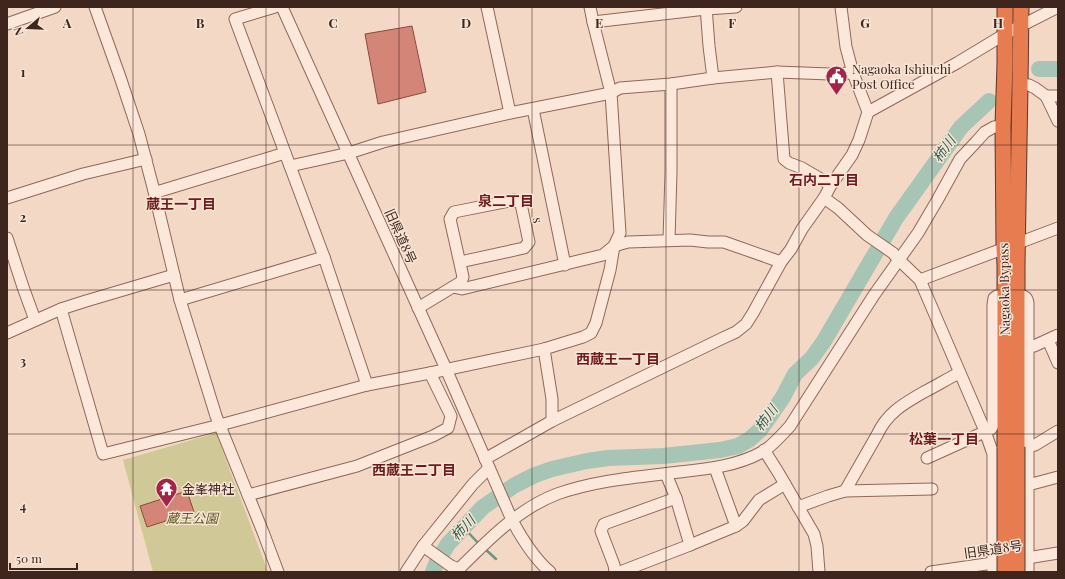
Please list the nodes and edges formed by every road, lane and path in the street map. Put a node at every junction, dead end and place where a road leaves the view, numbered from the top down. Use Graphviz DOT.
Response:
graph roads {
  1 [pos="55,7"];
  2 [pos="95,7"];
  3 [pos="275,7"];
  4 [pos="282,7"];
  5 [pos="487,7"];
  6 [pos="590,7"];
  7 [pos="736,7"];
  8 [pos="841,7"];
  9 [pos="1005,7"];
  10 [pos="1021,7"];
  11 [pos="1058,7"];
  12 [pos="706,8"];
  13 [pos="593,22"];
  14 [pos="7,24"];
  15 [pos="1021,26"];
  16 [pos="1005,34"];
  17 [pos="777,72"];
  18 [pos="853,73"];
  19 [pos="713,78"];
  20 [pos="671,84"];
  21 [pos="1020,84"];
  22 [pos="612,93"];
  23 [pos="1046,96"];
  24 [pos="1058,96"];
  25 [pos="533,109"];
  26 [pos="868,112"];
  27 [pos="510,113"];
  28 [pos="1058,121"];
  29 [pos="1003,126"];
  30 [pos="284,153"];
  31 [pos="349,153"];
  32 [pos="146,159"];
  33 [pos="290,166"];
  34 [pos="831,185"];
  35 [pos="154,191"];
  36 [pos="7,198"];
  37 [pos="824,198"];
  38 [pos="1058,228"];
  39 [pos="7,238"];
  40 [pos="669,240"];
  41 [pos="614,246"];
  42 [pos="1010,246"];
  43 [pos="896,256"];
  44 [pos="324,257"];
  45 [pos="460,262"];
  46 [pos="781,262"];
  47 [pos="565,264"];
  48 [pos="174,275"];
  49 [pos="920,280"];
  50 [pos="453,287"];
  51 [pos="1011,294"];
  52 [pos="180,300"];
  53 [pos="418,308"];
  54 [pos="61,309"];
  55 [pos="35,320"];
  56 [pos="7,333"];
  57 [pos="1053,337"];
  58 [pos="1028,345"];
  59 [pos="544,349"];
  60 [pos="1058,363"];
  61 [pos="446,369"];
  62 [pos="430,373"];
  63 [pos="959,373"];
  64 [pos="367,385"];
  65 [pos="552,420"];
  66 [pos="220,425"];
  67 [pos="985,431"];
  68 [pos="1058,431"];
  69 [pos="1017,447"];
  70 [pos="764,450"];
  71 [pos="927,458"];
  72 [pos="489,468"];
  73 [pos="714,468"];
  74 [pos="666,474"];
  75 [pos="1058,477"];
  76 [pos="785,484"];
  77 [pos="1028,485"];
  78 [pos="932,489"];
  79 [pos="845,491"];
  80 [pos="248,495"];
  81 [pos="676,498"];
  82 [pos="798,507"];
  83 [pos="511,517"];
  84 [pos="736,526"];
  85 [pos="690,545"];
  86 [pos="425,548"];
  87 [pos="1058,553"];
  88 [pos="1028,558"];
  89 [pos="456,569"];
  90 [pos="997,569"];
  91 [pos="278,572"];
  92 [pos="406,572"];
  93 [pos="550,572"];
  94 [pos="615,572"];
  95 [pos="620,572"];
  96 [pos="819,572"];
  97 [pos="931,572"];
  98 [pos="1017,572"];
  99 [pos="1028,572"];
  1 -- 14 [label="street"];
  2 -- 32 [label="street"];
  3 -- 30 [label="street"];
  4 -- 31 [label="street, 旧県道8号"];
  5 -- 27 [label="street"];
  6 -- 13 [label="street"];
  7 -- 12 [label="street"];
  8 -- 18 [label="street"];
  9 -- 16 [label="highway, Nagaoka Bypass"];
  10 -- 15 [label="highway, Nagaoka Bypass"];
  11 -- 15 [label="street"];
  12 -- 13 [label="street"];
  12 -- 19 [label="street"];
  13 -- 22 [label="street"];
  15 -- 16 [label="street"];
  15 -- 21 [label="highway, Nagaoka Bypass"];
  16 -- 26 [label="street"];
  16 -- 29 [label="highway, Nagaoka Bypass"];
  17 -- 18 [label="street"];
  17 -- 19 [label="street"];
  17 -- 34 [label="street"];
  18 -- 26 [label="street"];
  19 -- 20 [label="street"];
  20 -- 22 [label="street"];
  20 -- 40 [label="street"];
  21 -- 23 [label="street"];
  21 -- 42 [label="highway, Nagaoka Bypass"];
  22 -- 25 [label="street"];
  22 -- 41 [label="street"];
  23 -- 24 [label="street"];
  23 -- 28 [label="street"];
  25 -- 27 [label="street"];
  25 -- 47 [label="street"];
  26 -- 34 [label="street"];
  27 -- 31 [label="street"];
  29 -- 42 [label="highway, Nagaoka Bypass"];
  29 -- 43 [label="street"];
  30 -- 33 [label="street"];
  30 -- 35 [label="street"];
  31 -- 33 [label="street"];
  31 -- 53 [label="street, 旧県道8号"];
  32 -- 35 [label="street"];
  32 -- 36 [label="street"];
  33 -- 44 [label="street"];
  34 -- 37 [label="street"];
  35 -- 48 [label="street"];
  37 -- 43 [label="street"];
  37 -- 46 [label="street"];
  38 -- 42 [label="street"];
  39 -- 55 [label="street"];
  40 -- 41 [label="street"];
  40 -- 46 [label="street"];
  41 -- 47 [label="street"];
  41 -- 59 [label="street"];
  42 -- 49 [label="street"];
  42 -- 51 [label="highway, Nagaoka Bypass"];
  43 -- 49 [label="street"];
  43 -- 70 [label="street"];
  44 -- 52 [label="street"];
  44 -- 64 [label="street"];
  45 -- 45 [label="street, s"];
  45 -- 50 [label="street, s"];
  46 -- 65 [label="street"];
  47 -- 50 [label="street"];
  48 -- 52 [label="street"];
  48 -- 54 [label="street"];
  49 -- 63 [label="street"];
  50 -- 53 [label="street, s"];
  51 -- 58 [label="street"];
  51 -- 67 [label="street"];
  51 -- 69 [label="highway, Nagaoka Bypass"];
  52 -- 66 [label="street"];
  53 -- 61 [label="street, 旧県道8号"];
  54 -- 55 [label="street"];
  54 -- 66 [label="street"];
  55 -- 56 [label="street"];
  57 -- 58 [label="street"];
  57 -- 60 [label="street"];
  58 -- 69 [label="street"];
  59 -- 61 [label="street"];
  59 -- 65 [label="street"];
  61 -- 62 [label="street"];
  61 -- 72 [label="street, 旧県道8号"];
  62 -- 64 [label="street"];
  62 -- 80 [label="street"];
  63 -- 67 [label="street"];
  63 -- 79 [label="street"];
  64 -- 66 [label="street"];
  65 -- 72 [label="street"];
  66 -- 80 [label="street"];
  67 -- 71 [label="street"];
  67 -- 90 [label="street"];
  68 -- 69 [label="street"];
  69 -- 77 [label="street"];
  69 -- 90 [label="highway, Nagaoka Bypass, bridge"];
  69 -- 98 [label="highway, Nagaoka Bypass, bridge"];
  70 -- 73 [label="street"];
  70 -- 76 [label="street"];
  72 -- 83 [label="street, 旧県道8号"];
  72 -- 86 [label="street"];
  73 -- 74 [label="street"];
  73 -- 84 [label="street"];
  74 -- 81 [label="street"];
  74 -- 83 [label="street"];
  75 -- 77 [label="street"];
  76 -- 82 [label="street"];
  76 -- 84 [label="street"];
  77 -- 88 [label="street"];
  78 -- 79 [label="street"];
  79 -- 82 [label="street"];
  80 -- 91 [label="street"];
  81 -- 85 [label="street"];
  81 -- 94 [label="street"];
  82 -- 96 [label="street"];
  83 -- 89 [label="street"];
  83 -- 93 [label="street"];
  84 -- 85 [label="street"];
  85 -- 95 [label="street"];
  86 -- 89 [label="street"];
  86 -- 92 [label="street"];
  87 -- 88 [label="street, 旧県道8号"];
  88 -- 90 [label="street, 旧県道8号"];
  88 -- 99 [label="street"];
  90 -- 97 [label="street, 旧県道8号"];
}
